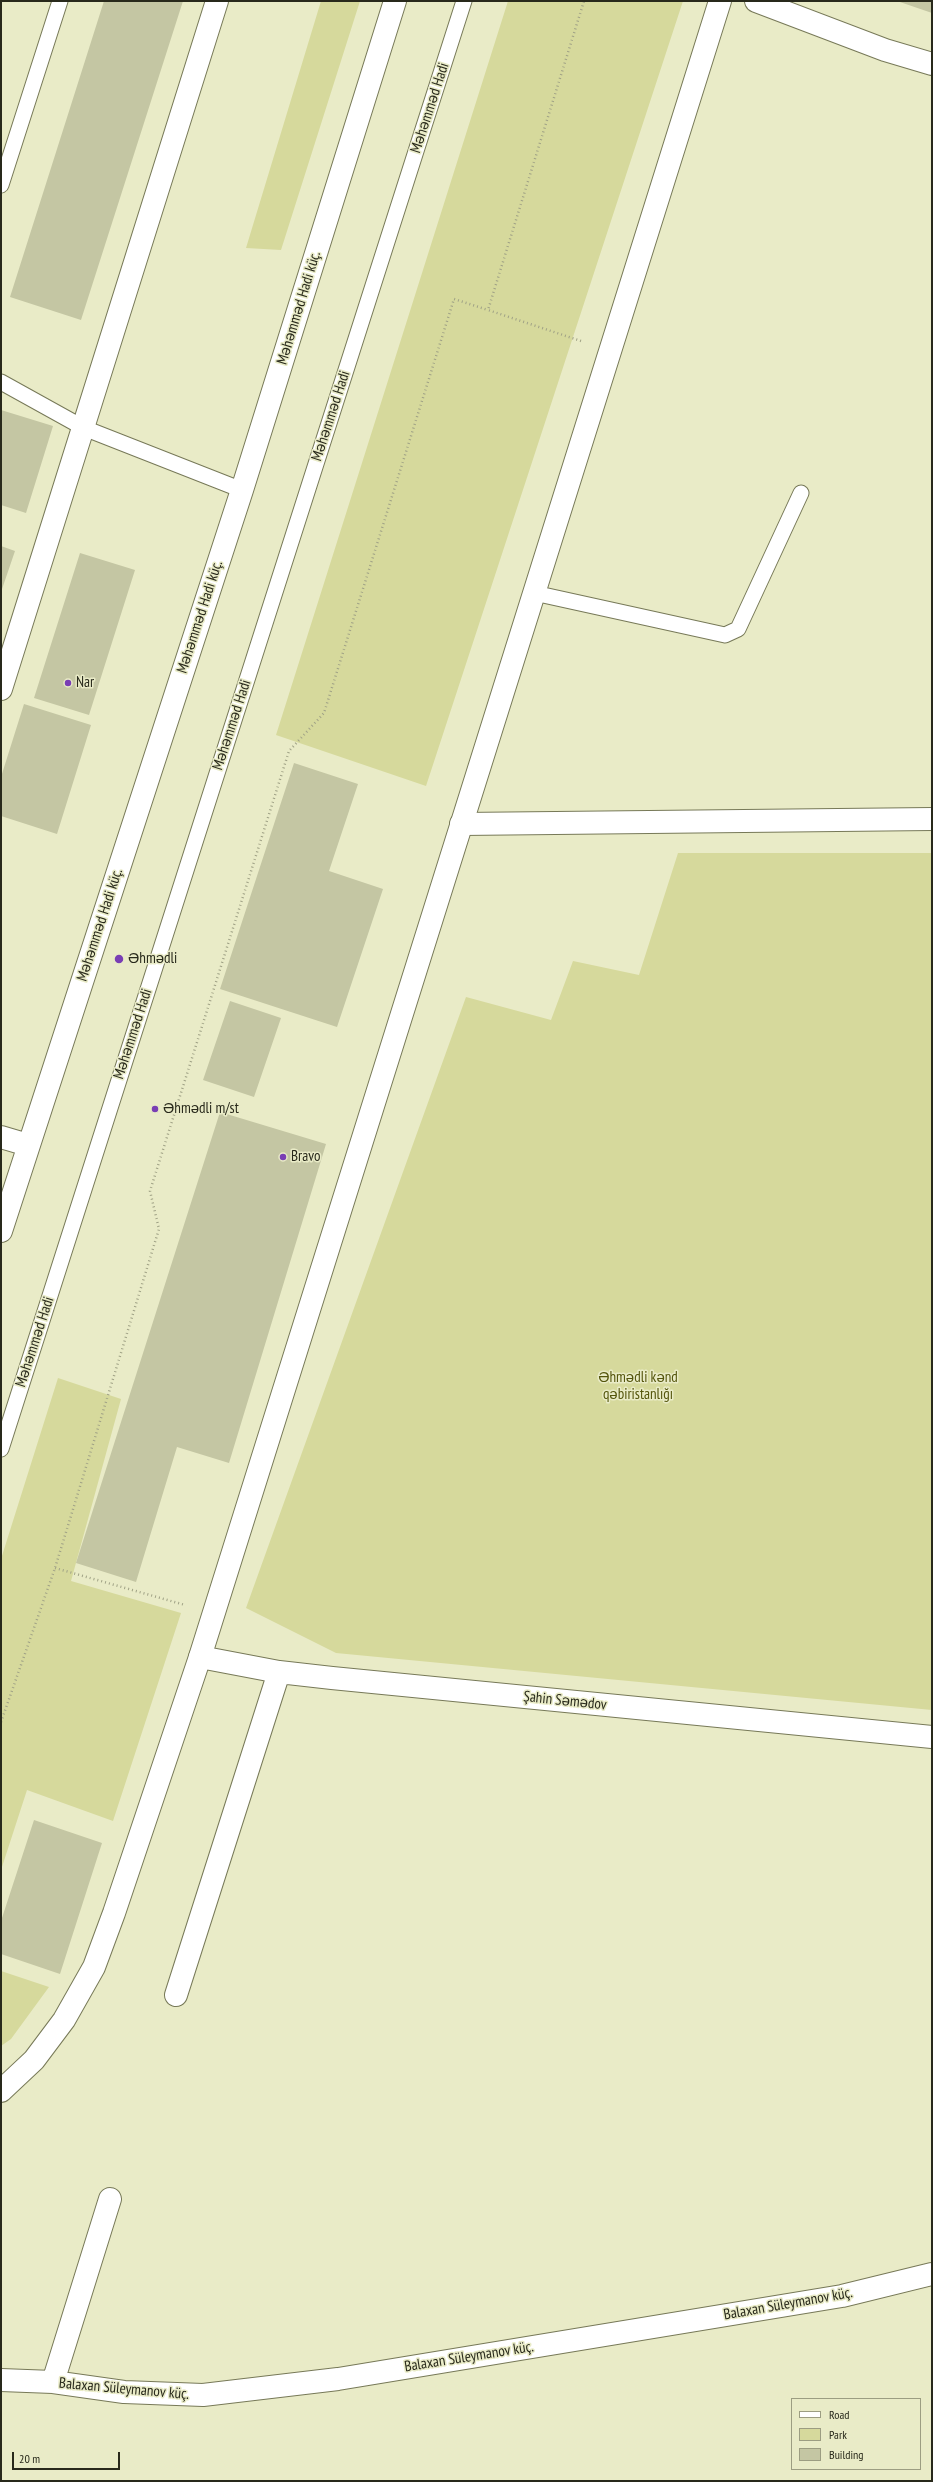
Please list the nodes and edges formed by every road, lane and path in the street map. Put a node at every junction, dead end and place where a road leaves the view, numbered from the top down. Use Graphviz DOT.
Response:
graph roads {
  1 [pos="60,1"];
  2 [pos="217,1"];
  3 [pos="395,1"];
  4 [pos="464,1"];
  5 [pos="584,1"];
  6 [pos="720,1"];
  7 [pos="756,1"];
  8 [pos="932,64"];
  9 [pos="1,185"];
  10 [pos="488,310"];
  11 [pos="610,350"];
  12 [pos="1,382"];
  13 [pos="84,428"];
  14 [pos="242,490"];
  15 [pos="801,493"];
  16 [pos="534,593"];
  17 [pos="1,689"];
  18 [pos="932,819"];
  19 [pos="461,824"];
  20 [pos="1,1137"];
  21 [pos="28,1145"];
  22 [pos="1,1231"];
  23 [pos="1,1449"];
  24 [pos="55,1568"];
  25 [pos="213,1613"];
  26 [pos="200,1657"];
  27 [pos="279,1672"];
  28 [pos="1,1722"];
  29 [pos="932,1737"];
  30 [pos="176,1995"];
  31 [pos="1,2091"];
  32 [pos="110,2199"];
  33 [pos="932,2274"];
  34 [pos="1,2380"];
  35 [pos="53,2382"];
  1 -- 9 [label="lane"];
  2 -- 13 [label="street"];
  3 -- 14 [label="street, Məhəmməd Hadi küç."];
  4 -- 23 [label="lane, Məhəmməd Hadi"];
  5 -- 10 [label="path"];
  6 -- 11 [label="street"];
  7 -- 8 [label="street"];
  10 -- 11 [label="path"];
  10 -- 24 [label="path"];
  11 -- 16 [label="street"];
  12 -- 13 [label="lane"];
  13 -- 14 [label="lane"];
  13 -- 17 [label="street"];
  14 -- 21 [label="street, Məhəmməd Hadi küç."];
  15 -- 16 [label="lane"];
  16 -- 19 [label="street"];
  18 -- 19 [label="street"];
  19 -- 25 [label="street"];
  20 -- 21 [label="street"];
  21 -- 22 [label="street, Məhəmməd Hadi küç."];
  24 -- 25 [label="path"];
  24 -- 28 [label="path"];
  25 -- 26 [label="street"];
  26 -- 27 [label="street, Şahin Səmədov"];
  26 -- 31 [label="street"];
  27 -- 29 [label="street, Şahin Səmədov"];
  27 -- 30 [label="street"];
  32 -- 35 [label="street"];
  33 -- 35 [label="street, Balaxan Süleymanov küç."];
  34 -- 35 [label="street, Balaxan Süleymanov küç."];
}
